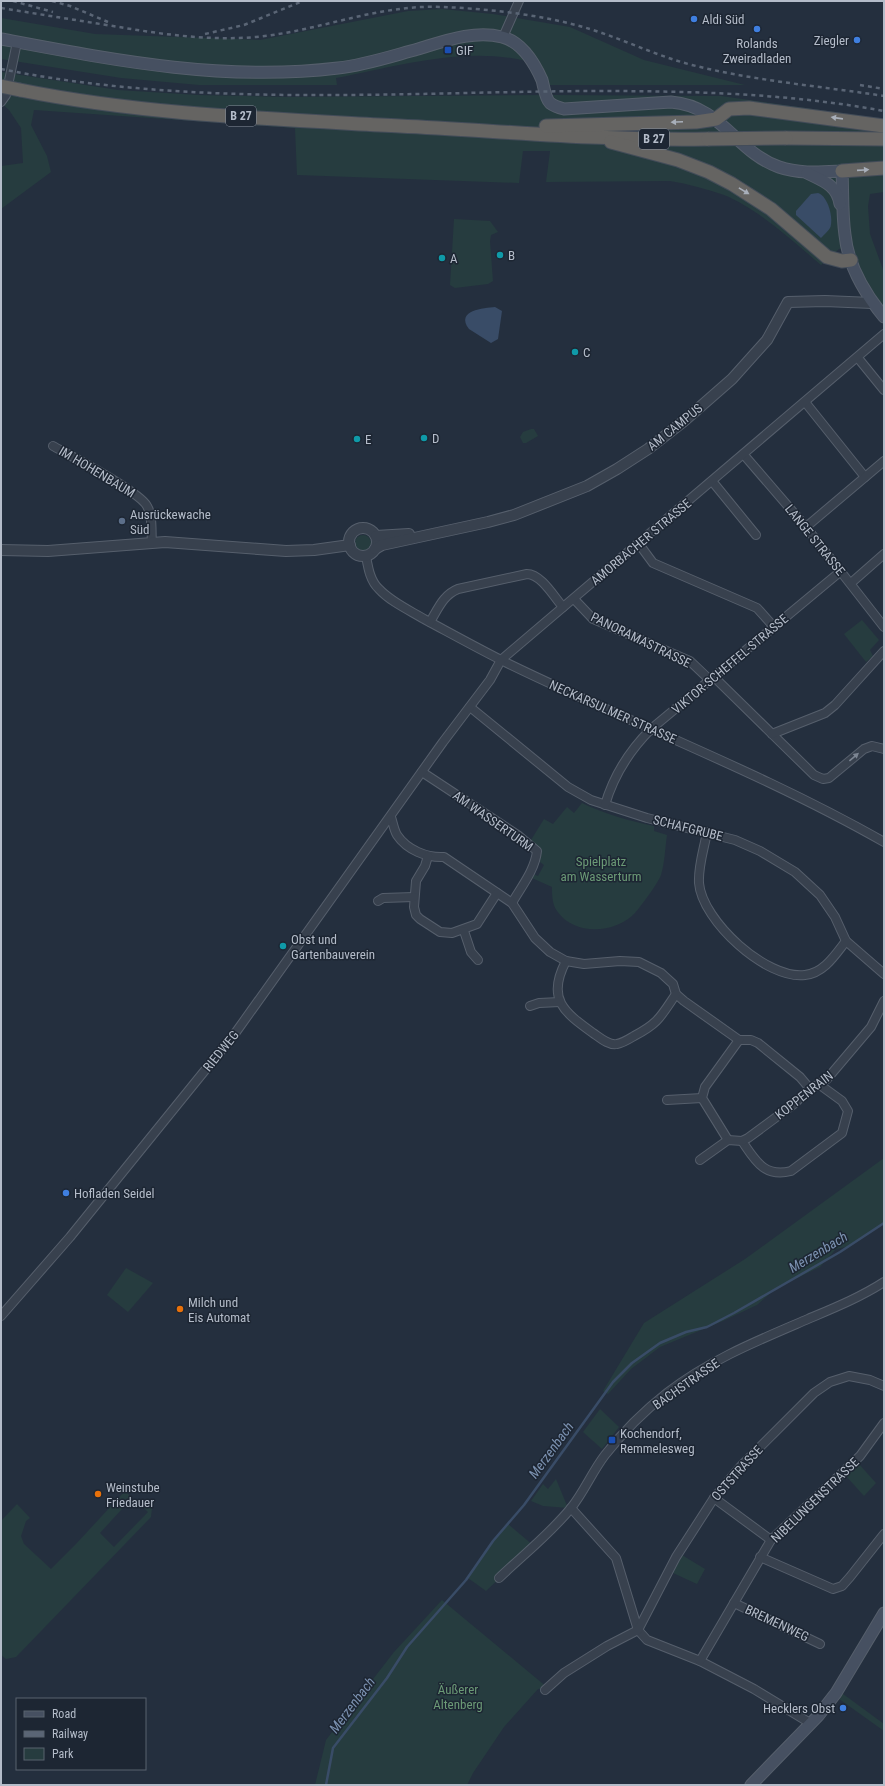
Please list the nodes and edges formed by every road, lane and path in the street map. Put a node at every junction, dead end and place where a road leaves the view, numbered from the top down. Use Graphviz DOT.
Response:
graph roads {
  1 [pos="519,1"];
  2 [pos="503,37"];
  3 [pos="1,39"];
  4 [pos="17,42"];
  5 [pos="1,86"];
  6 [pos="1,102"];
  7 [pos="716,119"];
  8 [pos="884,126"];
  9 [pos="480,131"];
  10 [pos="600,137"];
  11 [pos="838,139"];
  12 [pos="884,139"];
  13 [pos="884,148"];
  14 [pos="884,168"];
  15 [pos="842,171"];
  16 [pos="805,172"];
  17 [pos="844,224"];
  18 [pos="851,260"];
  19 [pos="872,303"];
  20 [pos="884,317"];
  21 [pos="884,334"];
  22 [pos="858,358"];
  23 [pos="884,390"];
  24 [pos="805,402"];
  25 [pos="53,446"];
  26 [pos="744,455"];
  27 [pos="884,461"];
  28 [pos="865,477"];
  29 [pos="712,481"];
  30 [pos="806,527"];
  31 [pos="446,530"];
  32 [pos="756,535"];
  33 [pos="376,536"];
  34 [pos="152,543"];
  35 [pos="638,544"];
  36 [pos="350,545"];
  37 [pos="375,549"];
  38 [pos="1,550"];
  39 [pos="884,554"];
  40 [pos="366,556"];
  41 [pos="841,572"];
  42 [pos="851,583"];
  43 [pos="574,599"];
  44 [pos="563,607"];
  45 [pos="430,622"];
  46 [pos="774,627"];
  47 [pos="884,627"];
  48 [pos="884,651"];
  49 [pos="501,660"];
  50 [pos="712,678"];
  51 [pos="470,707"];
  52 [pos="651,729"];
  53 [pos="772,734"];
  54 [pos="884,749"];
  55 [pos="422,772"];
  56 [pos="605,805"];
  57 [pos="391,817"];
  58 [pos="707,832"];
  59 [pos="884,842"];
  60 [pos="428,856"];
  61 [pos="498,893"];
  62 [pos="414,897"];
  63 [pos="378,901"];
  64 [pos="512,903"];
  65 [pos="464,930"];
  66 [pos="846,941"];
  67 [pos="478,960"];
  68 [pos="566,961"];
  69 [pos="884,974"];
  70 [pos="676,994"];
  71 [pos="884,1001"];
  72 [pos="560,1002"];
  73 [pos="530,1006"];
  74 [pos="739,1040"];
  75 [pos="820,1085"];
  76 [pos="812,1090"];
  77 [pos="702,1098"];
  78 [pos="667,1100"];
  79 [pos="728,1140"];
  80 [pos="742,1140"];
  81 [pos="700,1160"];
  82 [pos="884,1282"];
  83 [pos="1,1316"];
  84 [pos="884,1386"];
  85 [pos="884,1423"];
  86 [pos="881,1435"];
  87 [pos="714,1498"];
  88 [pos="571,1508"];
  89 [pos="884,1534"];
  90 [pos="771,1540"];
  91 [pos="760,1557"];
  92 [pos="499,1578"];
  93 [pos="734,1603"];
  94 [pos="884,1614"];
  95 [pos="638,1630"];
  96 [pos="820,1644"];
  97 [pos="700,1661"];
  98 [pos="545,1690"];
  99 [pos="810,1723"];
  100 [pos="751,1785"];
  1 -- 2 [label="street"];
  2 -- 4 [label="main road"];
  2 -- 7 [label="main road"];
  3 -- 4 [label="main road"];
  4 -- 6 [label="street"];
  5 -- 9 [label="highway, B 27, bridge"];
  8 -- 7 [label="highway, one-way"];
  7 -- 9 [label="highway, one-way"];
  7 -- 16 [label="main road"];
  9 -- 10 [label="highway, B 27"];
  10 -- 11 [label="highway, B 27, bridge"];
  10 -- 18 [label="highway, one-way"];
  11 -- 12 [label="highway, B 27"];
  11 -- 13 [label="highway, B 27"];
  15 -- 14 [label="highway, one-way"];
  15 -- 16 [label="main road"];
  15 -- 17 [label="main road"];
  16 -- 17 [label="main road"];
  17 -- 18 [label="main road"];
  18 -- 19 [label="main road"];
  19 -- 20 [label="main road"];
  19 -- 31 [label="street, AM CAMPUS"];
  21 -- 22 [label="street, AMORBACHER STRASSE"];
  22 -- 23 [label="street"];
  22 -- 24 [label="street, AMORBACHER STRASSE"];
  24 -- 26 [label="street, AMORBACHER STRASSE"];
  24 -- 28 [label="street"];
  25 -- 34 [label="street, IM HOHENBAUM"];
  26 -- 29 [label="street, AMORBACHER STRASSE"];
  26 -- 30 [label="street, LANGE STRASSE"];
  27 -- 28 [label="street"];
  28 -- 30 [label="street"];
  29 -- 32 [label="street"];
  29 -- 35 [label="street, AMORBACHER STRASSE"];
  30 -- 41 [label="street, LANGE STRASSE"];
  31 -- 33 [label="street, AM CAMPUS"];
  31 -- 37 [label="street, AM CAMPUS"];
  33 -- 36 [label="street"];
  33 -- 37 [label="street"];
  34 -- 36 [label="street"];
  34 -- 38 [label="street"];
  35 -- 43 [label="street, AMORBACHER STRASSE"];
  35 -- 46 [label="street"];
  36 -- 40 [label="street"];
  37 -- 40 [label="street"];
  39 -- 42 [label="street"];
  40 -- 45 [label="street, NECKARSULMER STRASSE"];
  41 -- 42 [label="street, LANGE STRASSE"];
  41 -- 46 [label="street, VIKTOR-SCHEFFEL-STRASSE"];
  42 -- 47 [label="street, LANGE STRASSE"];
  43 -- 44 [label="street, AMORBACHER STRASSE"];
  43 -- 50 [label="street, PANORAMASTRASSE"];
  44 -- 45 [label="street"];
  44 -- 49 [label="street, AMORBACHER STRASSE"];
  45 -- 49 [label="street, NECKARSULMER STRASSE"];
  46 -- 50 [label="street, VIKTOR-SCHEFFEL-STRASSE"];
  48 -- 53 [label="street"];
  49 -- 51 [label="street, AMORBACHER STRASSE"];
  49 -- 52 [label="street, NECKARSULMER STRASSE"];
  50 -- 52 [label="street, VIKTOR-SCHEFFEL-STRASSE"];
  50 -- 53 [label="street, PANORAMASTRASSE"];
  51 -- 55 [label="street, AMORBACHER STRASSE"];
  51 -- 56 [label="street, SCHAFGRUBE"];
  52 -- 56 [label="street, VIKTOR-SCHEFFEL-STRASSE"];
  52 -- 59 [label="street, NECKARSULMER STRASSE"];
  53 -- 54 [label="street, PANORAMASTRASSE, one-way"];
  55 -- 57 [label="street, RIEDWEG"];
  55 -- 64 [label="street, AM WASSERTURM"];
  56 -- 58 [label="street, SCHAFGRUBE"];
  57 -- 60 [label="street"];
  57 -- 83 [label="street, RIEDWEG"];
  58 -- 66 [label="street, SCHAFGRUBE"];
  58 -- 66 [label="street"];
  60 -- 61 [label="street"];
  60 -- 62 [label="street"];
  61 -- 64 [label="street"];
  61 -- 65 [label="street"];
  62 -- 63 [label="street"];
  62 -- 65 [label="street"];
  64 -- 68 [label="street"];
  65 -- 67 [label="street"];
  66 -- 69 [label="street, SCHAFGRUBE"];
  68 -- 70 [label="street"];
  68 -- 72 [label="street"];
  70 -- 72 [label="street"];
  70 -- 74 [label="street"];
  71 -- 75 [label="street, KOPPENRAIN"];
  72 -- 73 [label="street"];
  74 -- 76 [label="street"];
  74 -- 77 [label="street"];
  75 -- 76 [label="street, KOPPENRAIN"];
  75 -- 80 [label="street"];
  76 -- 80 [label="street, KOPPENRAIN"];
  77 -- 78 [label="street"];
  77 -- 79 [label="street"];
  79 -- 80 [label="street"];
  79 -- 81 [label="street"];
  82 -- 88 [label="street, BACHSTRASSE"];
  84 -- 87 [label="street, OSTSTRASSE"];
  85 -- 86 [label="street, NIBELUNGENSTRASSE"];
  86 -- 90 [label="street, NIBELUNGENSTRASSE"];
  87 -- 90 [label="street"];
  87 -- 95 [label="street, OSTSTRASSE"];
  88 -- 92 [label="street, BACHSTRASSE"];
  88 -- 95 [label="street"];
  89 -- 91 [label="street"];
  90 -- 91 [label="street, NIBELUNGENSTRASSE"];
  91 -- 93 [label="street, NIBELUNGENSTRASSE"];
  93 -- 96 [label="street, BREMENWEG"];
  93 -- 97 [label="street, NIBELUNGENSTRASSE"];
  94 -- 99 [label="main road"];
  95 -- 97 [label="street"];
  95 -- 98 [label="street"];
  97 -- 99 [label="street"];
  99 -- 100 [label="main road"];
}
